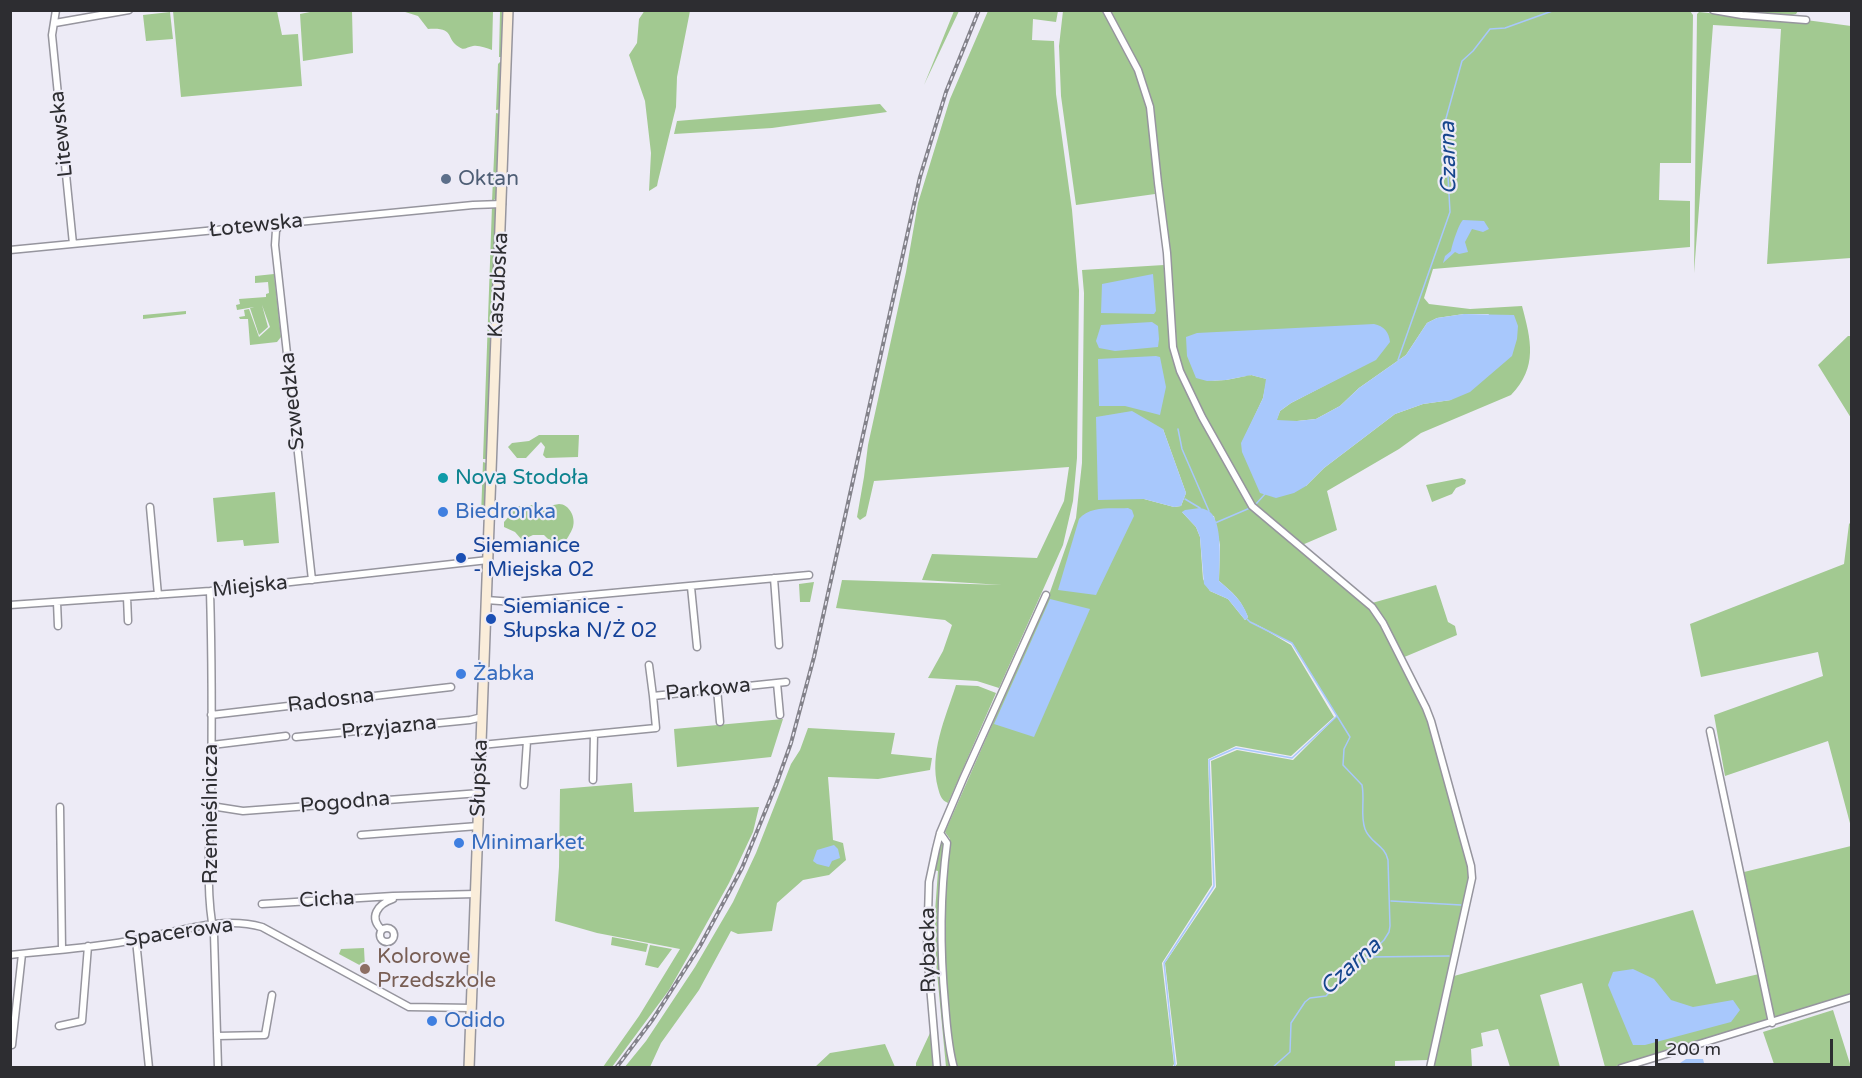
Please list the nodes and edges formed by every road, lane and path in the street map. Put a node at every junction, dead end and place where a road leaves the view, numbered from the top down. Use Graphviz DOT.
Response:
graph roads {
  1 [pos="56,10"];
  2 [pos="129,10"];
  3 [pos="508,10"];
  4 [pos="1106,10"];
  5 [pos="1713,10"];
  6 [pos="1806,20"];
  7 [pos="55,23"];
  8 [pos="502,204"];
  9 [pos="282,224"];
  10 [pos="73,244"];
  11 [pos="10,250"];
  12 [pos="150,507"];
  13 [pos="488,560"];
  14 [pos="809,575"];
  15 [pos="774,578"];
  16 [pos="312,580"];
  17 [pos="691,586"];
  18 [pos="210,591"];
  19 [pos="1046,595"];
  20 [pos="158,596"];
  21 [pos="127,597"];
  22 [pos="486,600"];
  23 [pos="57,602"];
  24 [pos="10,605"];
  25 [pos="128,621"];
  26 [pos="58,626"];
  27 [pos="779,645"];
  28 [pos="697,647"];
  29 [pos="649,665"];
  30 [pos="786,682"];
  31 [pos="777,683"];
  32 [pos="451,687"];
  33 [pos="717,689"];
  34 [pos="653,696"];
  35 [pos="211,715"];
  36 [pos="780,715"];
  37 [pos="482,717"];
  38 [pos="720,722"];
  39 [pos="1710,731"];
  40 [pos="594,734"];
  41 [pos="286,736"];
  42 [pos="296,737"];
  43 [pos="527,741"];
  44 [pos="212,745"];
  45 [pos="481,745"];
  46 [pos="592,780"];
  47 [pos="524,785"];
  48 [pos="480,793"];
  49 [pos="211,806"];
  50 [pos="60,807"];
  51 [pos="478,826"];
  52 [pos="940,833"];
  53 [pos="361,835"];
  54 [pos="476,894"];
  55 [pos="393,896"];
  56 [pos="262,904"];
  57 [pos="212,925"];
  58 [pos="382,930"];
  59 [pos="136,940"];
  60 [pos="88,946"];
  61 [pos="62,949"];
  62 [pos="22,954"];
  63 [pos="10,955"];
  64 [pos="272,995"];
  65 [pos="1851,998"];
  66 [pos="472,1008"];
  67 [pos="1772,1023"];
  68 [pos="59,1026"];
  69 [pos="217,1036"];
  70 [pos="12,1045"];
  71 [pos="149,1068"];
  72 [pos="218,1068"];
  73 [pos="469,1068"];
  74 [pos="937,1068"];
  75 [pos="954,1068"];
  76 [pos="1431,1068"];
  77 [pos="1622,1068"];
  1 -- 7 [label="street, Litewska"];
  2 -- 7 [label="street"];
  3 -- 8 [label="main road, Kaszubska"];
  4 -- 76 [label="street"];
  5 -- 6 [label="street"];
  7 -- 10 [label="street, Litewska"];
  8 -- 9 [label="street, Łotewska"];
  8 -- 13 [label="main road, Kaszubska"];
  9 -- 10 [label="street, Łotewska"];
  9 -- 16 [label="street, Szwedzka"];
  10 -- 11 [label="street, Łotewska"];
  12 -- 20 [label="street"];
  13 -- 16 [label="street, Miejska"];
  13 -- 22 [label="main road, Słupska"];
  14 -- 15 [label="street"];
  15 -- 17 [label="street"];
  15 -- 27 [label="street"];
  16 -- 18 [label="street, Miejska"];
  17 -- 22 [label="street"];
  17 -- 28 [label="street"];
  18 -- 20 [label="street, Miejska"];
  18 -- 35 [label="street, Rzemieślnicza"];
  19 -- 52 [label="street, Rybacka"];
  20 -- 21 [label="street, Miejska"];
  21 -- 23 [label="street, Miejska"];
  21 -- 25 [label="street"];
  22 -- 37 [label="main road, Słupska"];
  23 -- 24 [label="street, Miejska"];
  23 -- 26 [label="street"];
  29 -- 34 [label="street"];
  30 -- 31 [label="street, Parkowa"];
  31 -- 33 [label="street, Parkowa"];
  31 -- 36 [label="street"];
  32 -- 35 [label="street, Radosna"];
  33 -- 34 [label="street, Parkowa"];
  33 -- 38 [label="street"];
  34 -- 40 [label="street, Parkowa"];
  35 -- 44 [label="street, Rzemieślnicza"];
  37 -- 42 [label="street, Przyjazna"];
  37 -- 45 [label="main road, Słupska"];
  39 -- 67 [label="street"];
  40 -- 43 [label="street, Parkowa"];
  40 -- 46 [label="street"];
  41 -- 44 [label="street"];
  43 -- 45 [label="street, Parkowa"];
  43 -- 47 [label="street"];
  44 -- 49 [label="street, Rzemieślnicza"];
  45 -- 48 [label="main road, Słupska"];
  48 -- 49 [label="street, Pogodna"];
  48 -- 51 [label="main road, Słupska"];
  49 -- 57 [label="street, Rzemieślnicza"];
  50 -- 61 [label="street"];
  51 -- 53 [label="street"];
  51 -- 54 [label="main road, Słupska"];
  52 -- 74 [label="street, Rybacka"];
  52 -- 75 [label="street"];
  54 -- 55 [label="street, Cicha"];
  54 -- 66 [label="main road, Słupska"];
  55 -- 56 [label="street, Cicha"];
  55 -- 58 [label="street, Cicha"];
  57 -- 59 [label="street, Spacerowa"];
  57 -- 66 [label="street, Spacerowa"];
  57 -- 69 [label="street, Rzemieślnicza"];
  59 -- 60 [label="street, Spacerowa"];
  59 -- 71 [label="street"];
  60 -- 61 [label="street, Spacerowa"];
  60 -- 68 [label="street"];
  61 -- 62 [label="street, Spacerowa"];
  62 -- 63 [label="street, Spacerowa"];
  62 -- 70 [label="street"];
  64 -- 69 [label="street"];
  65 -- 67 [label="street"];
  66 -- 73 [label="main road, Słupska"];
  67 -- 77 [label="street"];
  69 -- 72 [label="street, Rzemieślnicza"];
}
